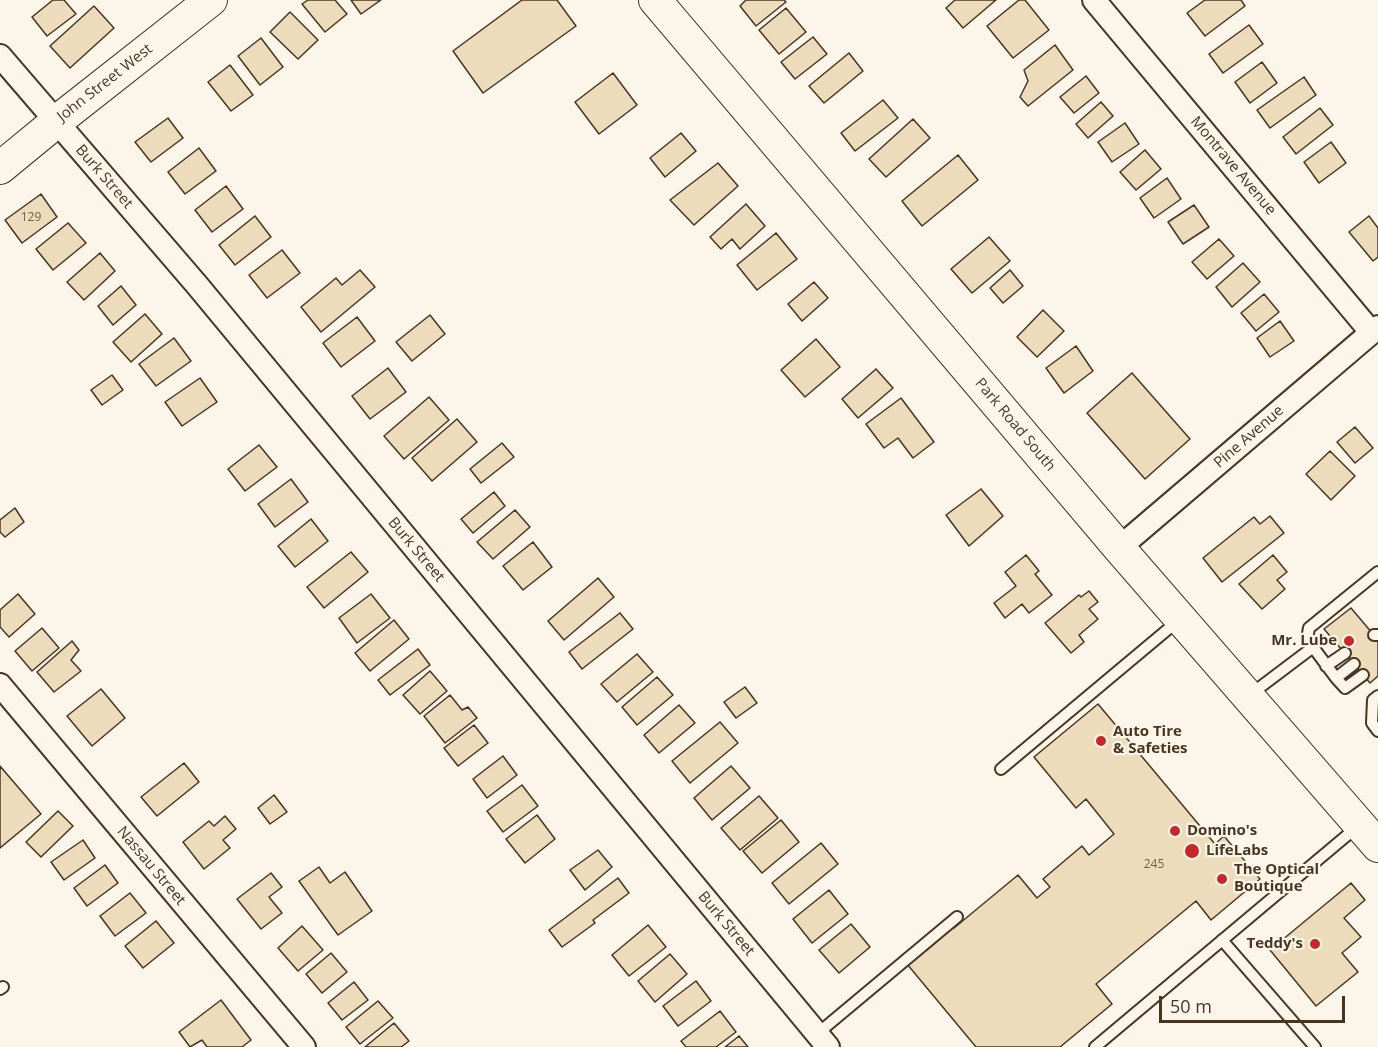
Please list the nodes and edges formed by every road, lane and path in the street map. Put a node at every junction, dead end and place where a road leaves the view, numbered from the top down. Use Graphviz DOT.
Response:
graph roads {
  1 [pos="211,0"];
  2 [pos="655,0"];
  3 [pos="1094,0"];
  4 [pos="0,56"];
  5 [pos="56,122"];
  6 [pos="0,168"];
  7 [pos="1374,330"];
  8 [pos="1119,548"];
  9 [pos="1378,572"];
  10 [pos="1181,618"];
  11 [pos="1312,648"];
  12 [pos="1345,653"];
  13 [pos="1354,664"];
  14 [pos="1326,666"];
  15 [pos="1363,675"];
  16 [pos="1336,678"];
  17 [pos="0,685"];
  18 [pos="1249,696"];
  19 [pos="1378,696"];
  20 [pos="1378,731"];
  21 [pos="1001,769"];
  22 [pos="1371,832"];
  23 [pos="957,917"];
  24 [pos="1222,940"];
  25 [pos="822,1041"];
  26 [pos="304,1047"];
  27 [pos="1095,1047"];
  28 [pos="1315,1047"];
  1 -- 5 [label="main road, John Street West"];
  2 -- 8 [label="main road, Park Road South"];
  3 -- 7 [label="street, Montrave Avenue"];
  4 -- 5 [label="street, Burk Street"];
  5 -- 6 [label="main road, John Street West"];
  5 -- 25 [label="street, Burk Street"];
  7 -- 8 [label="street, Pine Avenue"];
  8 -- 10 [label="main road, Park Road South"];
  9 -- 11 [label="lane"];
  10 -- 18 [label="main road, Park Road South"];
  10 -- 21 [label="lane"];
  11 -- 14 [label="lane"];
  11 -- 18 [label="lane"];
  12 -- 14 [label="lane"];
  13 -- 16 [label="lane"];
  14 -- 16 [label="lane"];
  15 -- 16 [label="lane"];
  17 -- 26 [label="street, Nassau Street"];
  18 -- 22 [label="main road, Park Road South"];
  19 -- 20 [label="lane"];
  22 -- 24 [label="lane"];
  23 -- 25 [label="lane"];
  24 -- 27 [label="lane"];
  24 -- 28 [label="lane"];
}
